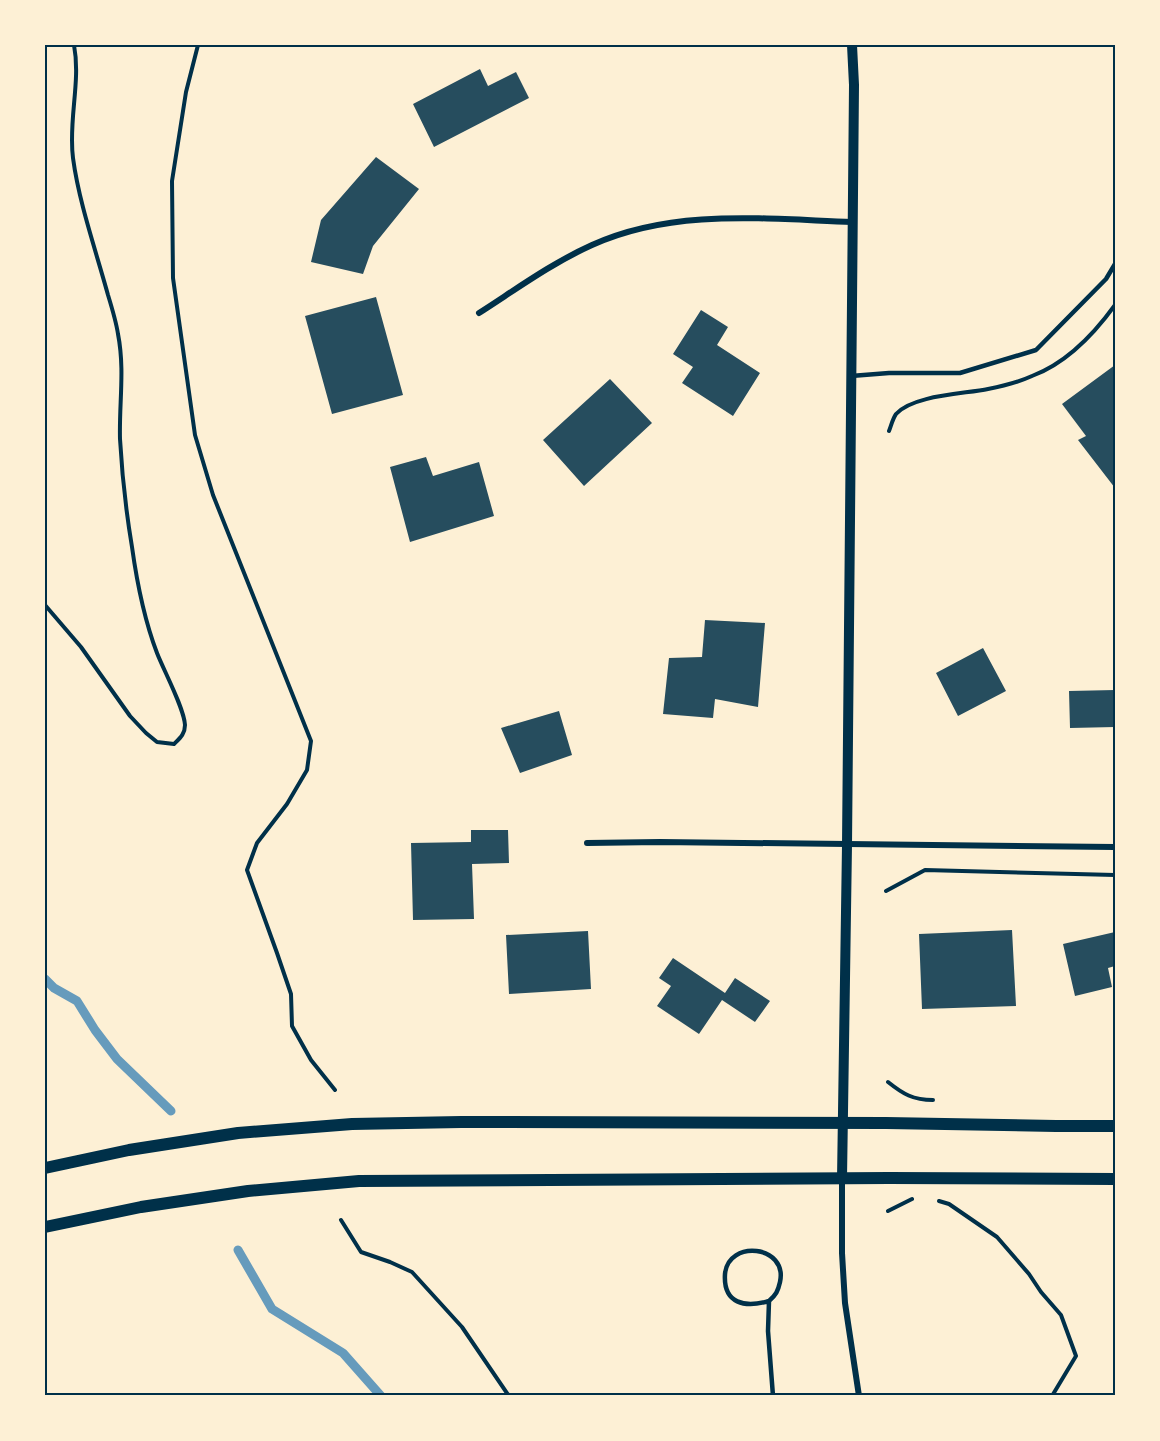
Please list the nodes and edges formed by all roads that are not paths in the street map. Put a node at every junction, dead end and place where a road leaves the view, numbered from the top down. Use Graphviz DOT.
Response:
graph roads {
  1 [pos="852,45"];
  2 [pos="852,222"];
  3 [pos="1115,264"];
  4 [pos="478,313"];
  5 [pos="851,376"];
  6 [pos="587,843"];
  7 [pos="847,845"];
  8 [pos="1115,847"];
  9 [pos="842,1123"];
  10 [pos="1115,1126"];
  11 [pos="45,1168"];
  12 [pos="842,1179"];
  13 [pos="1115,1179"];
  14 [pos="45,1227"];
  15 [pos="769,1301"];
  16 [pos="773,1396"];
  17 [pos="859,1396"];
  1 -- 2 [label="street"];
  2 -- 4 [label="street"];
  2 -- 5 [label="street"];
  3 -- 5 [label="lane"];
  5 -- 7 [label="street"];
  6 -- 7 [label="street"];
  7 -- 8 [label="street"];
  7 -- 9 [label="street"];
  9 -- 10 [label="main road"];
  9 -- 11 [label="main road"];
  9 -- 12 [label="street"];
  12 -- 13 [label="main road"];
  12 -- 14 [label="main road"];
  12 -- 17 [label="street"];
  15 -- 15 [label="lane"];
  15 -- 16 [label="lane"];
}
